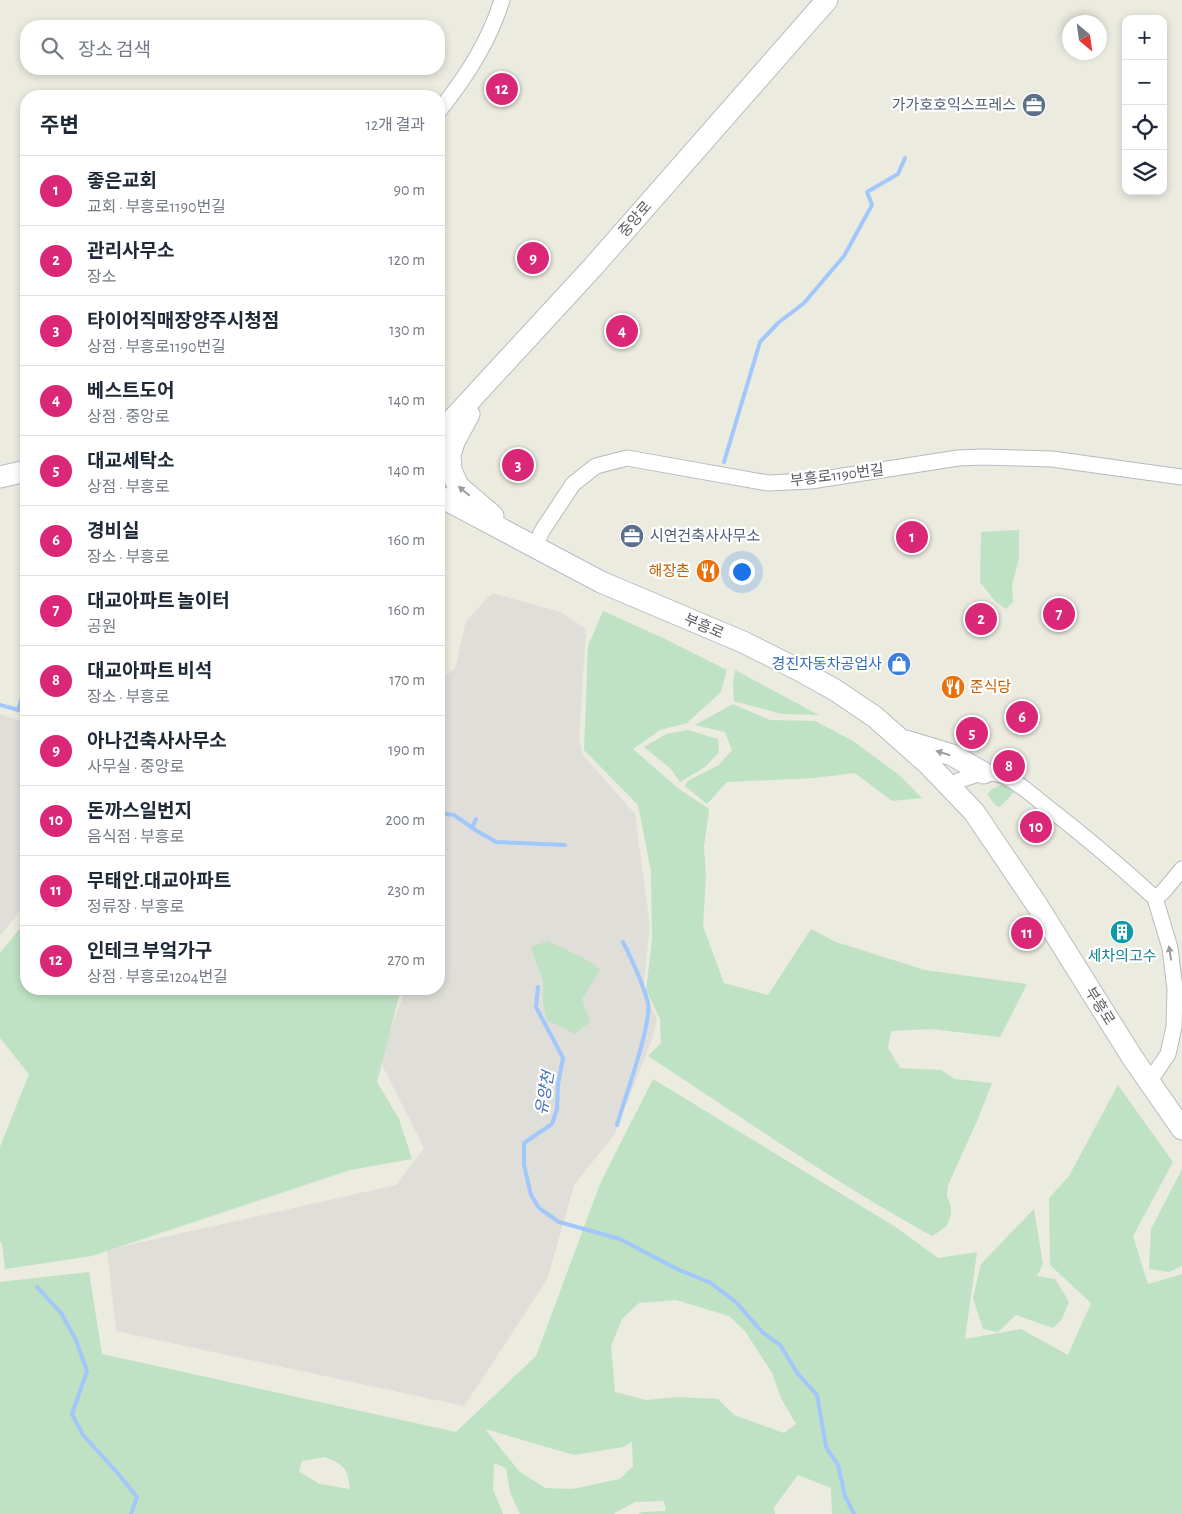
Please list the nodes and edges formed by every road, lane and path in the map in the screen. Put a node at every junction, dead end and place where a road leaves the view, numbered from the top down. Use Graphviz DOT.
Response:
graph roads {
  1 [pos="502,0"];
  2 [pos="827,0"];
  3 [pos="445,103"];
  4 [pos="512,354"];
  5 [pos="466,404"];
  6 [pos="445,421"];
  7 [pos="445,427"];
  8 [pos="20,472"];
  9 [pos="0,477"];
  10 [pos="1182,477"];
  11 [pos="445,499"];
  12 [pos="514,535"];
  13 [pos="535,546"];
  14 [pos="899,739"];
  15 [pos="984,773"];
  16 [pos="950,785"];
  17 [pos="1182,869"];
  18 [pos="1155,898"];
  19 [pos="1149,1082"];
  20 [pos="1182,1129"];
  1 -- 3 [label="street"];
  2 -- 4 [label="main road, 중앙로"];
  4 -- 5 [label="main road, 중앙로"];
  12 -- 4 [label="main road, one-way"];
  5 -- 6 [label="main road"];
  5 -- 7 [label="main road, 중앙로"];
  8 -- 9 [label="main road"];
  10 -- 13 [label="street, 부흥로1190번길"];
  11 -- 12 [label="main road, 부흥로"];
  12 -- 13 [label="main road, 부흥로"];
  13 -- 14 [label="main road, 부흥로"];
  15 -- 14 [label="main road, one-way"];
  14 -- 16 [label="main road, 부흥로"];
  15 -- 16 [label="street"];
  15 -- 18 [label="street"];
  16 -- 19 [label="main road, 부흥로"];
  17 -- 18 [label="street"];
  19 -- 18 [label="street, one-way"];
  19 -- 20 [label="main road, 부흥로"];
}
